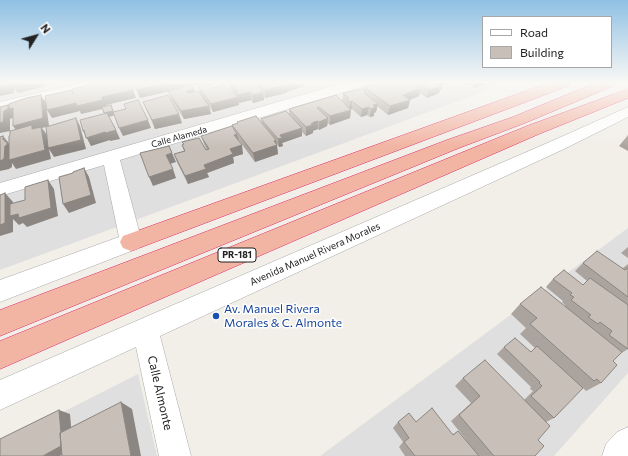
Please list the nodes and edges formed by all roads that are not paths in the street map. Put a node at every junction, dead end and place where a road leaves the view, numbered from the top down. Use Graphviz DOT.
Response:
graph roads {
  1 [pos="277,104"];
  2 [pos="505,104"];
  3 [pos="557,104"];
  4 [pos="600,104"];
  5 [pos="628,111"];
  6 [pos="111,157"];
  7 [pos="0,190"];
  8 [pos="131,242"];
  9 [pos="0,291"];
  10 [pos="0,323"];
  11 [pos="145,330"];
  12 [pos="0,355"];
  13 [pos="0,395"];
  14 [pos="628,443"];
  15 [pos="176,456"];
  16 [pos="618,456"];
  1 -- 6 [label="street, Calle Alameda"];
  2 -- 8 [label="highway"];
  3 -- 10 [label="highway, PR-181"];
  4 -- 12 [label="highway, PR-181"];
  5 -- 11 [label="street, Avenida Manuel Rivera Morales"];
  6 -- 7 [label="street, Calle Alameda"];
  6 -- 8 [label="street"];
  8 -- 9 [label="street"];
  11 -- 13 [label="street, Avenida Manuel Rivera Morales"];
  11 -- 15 [label="street, Calle Almonte"];
  14 -- 16 [label="street"];
}
